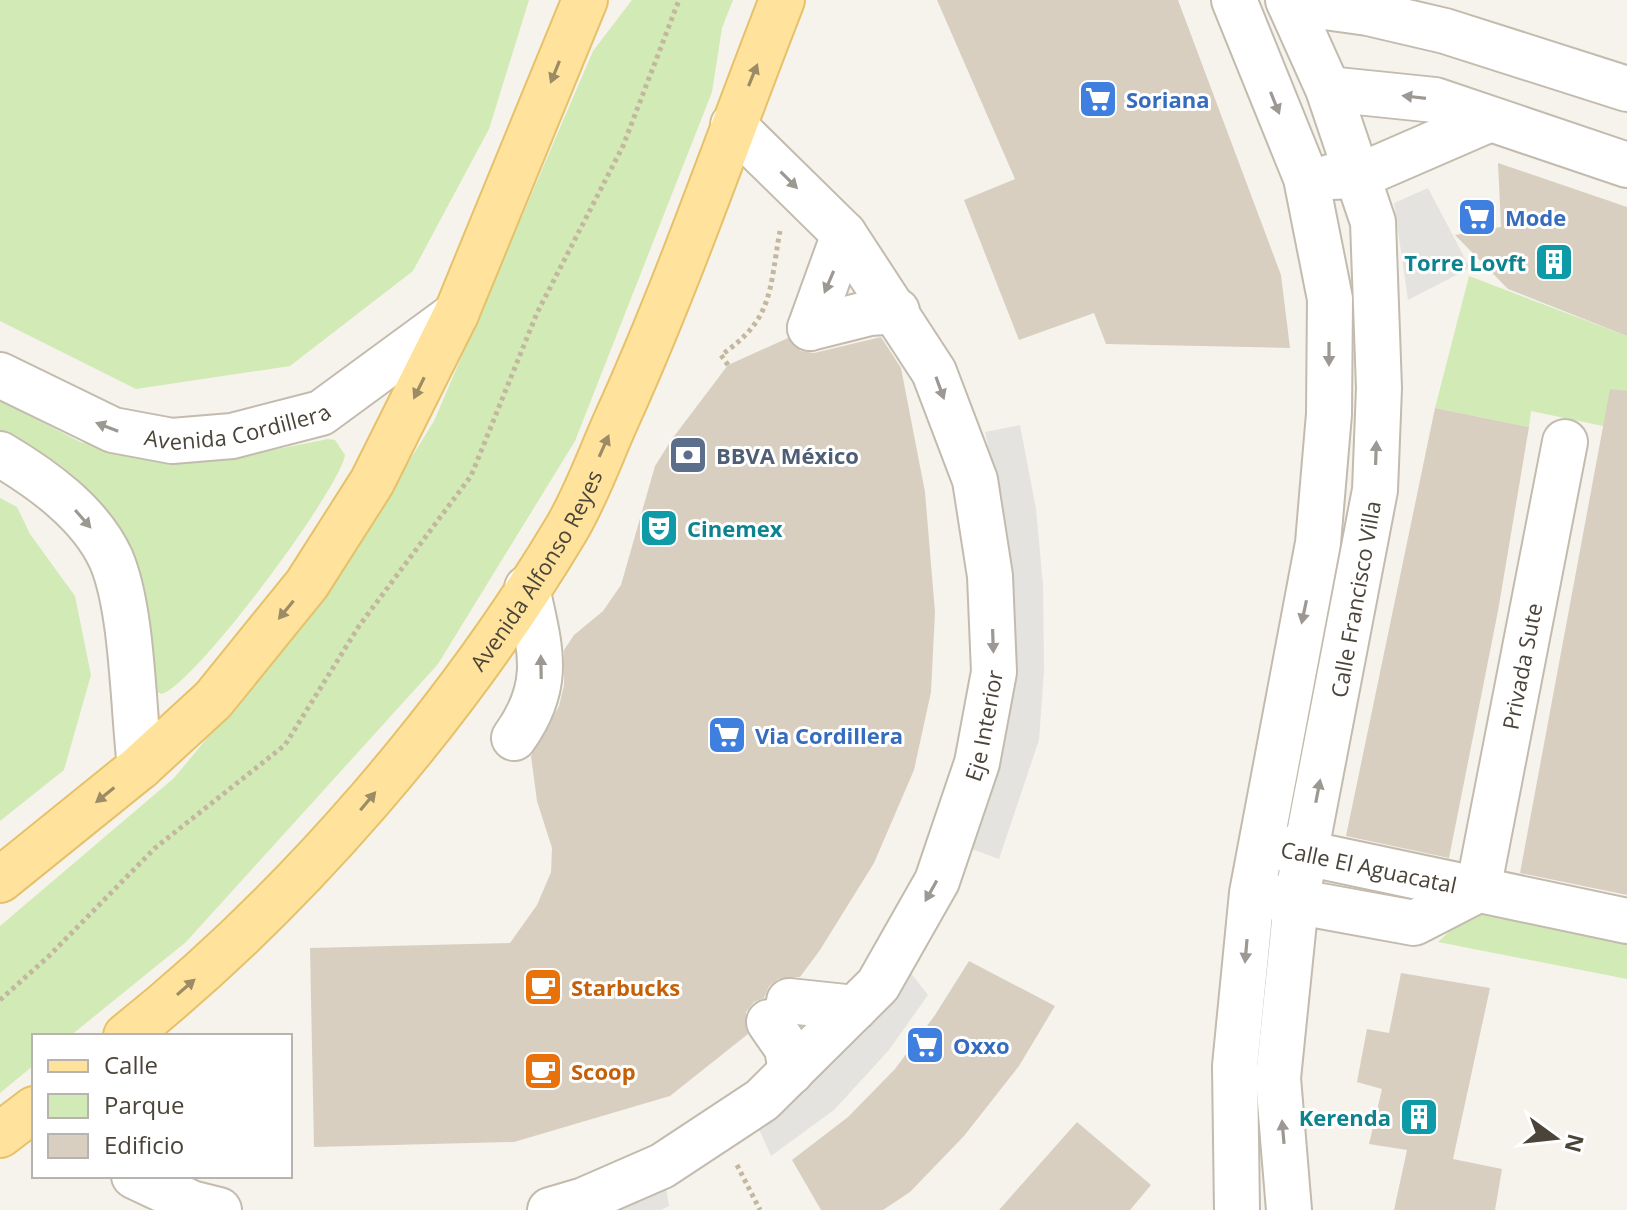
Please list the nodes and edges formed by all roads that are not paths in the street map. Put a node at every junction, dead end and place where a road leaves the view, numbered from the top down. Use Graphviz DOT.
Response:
graph roads {
  1 [pos="585,0"];
  2 [pos="782,0"];
  3 [pos="1234,0"];
  4 [pos="1288,1"];
  5 [pos="1328,89"];
  6 [pos="1627,89"];
  7 [pos="1488,120"];
  8 [pos="733,125"];
  9 [pos="1627,165"];
  10 [pos="1359,176"];
  11 [pos="1306,178"];
  12 [pos="844,234"];
  13 [pos="1377,298"];
  14 [pos="1330,299"];
  15 [pos="897,311"];
  16 [pos="456,314"];
  17 [pos="0,375"];
  18 [pos="1565,442"];
  19 [pos="0,454"];
  20 [pos="527,588"];
  21 [pos="514,738"];
  22 [pos="140,767"];
  23 [pos="1259,843"];
  24 [pos="1305,853"];
  25 [pos="0,880"];
  26 [pos="1478,890"];
  27 [pos="1252,893"];
  28 [pos="1296,902"];
  29 [pos="1627,921"];
  30 [pos="855,1008"];
  31 [pos="128,1034"];
  32 [pos="791,1072"];
  33 [pos="32,1111"];
  34 [pos="0,1135"];
  35 [pos="138,1178"];
  36 [pos="1278,1201"];
  37 [pos="219,1210"];
  38 [pos="550,1210"];
  39 [pos="1237,1210"];
  1 -- 16 [label="main road, one-way"];
  8 -- 2 [label="main road, Avenida Alfonso Reyes, one-way"];
  3 -- 11 [label="street, Calle Francisco Villa, one-way"];
  4 -- 5 [label="street, Calle Francisco Villa"];
  4 -- 6 [label="street"];
  7 -- 5 [label="street, one-way"];
  5 -- 10 [label="street, Calle Francisco Villa"];
  7 -- 9 [label="street"];
  7 -- 10 [label="street"];
  8 -- 12 [label="street, Eje Interior, one-way"];
  20 -- 8 [label="main road, Avenida Alfonso Reyes, one-way"];
  10 -- 11 [label="street"];
  10 -- 13 [label="street, Calle Francisco Villa"];
  11 -- 14 [label="street, Calle Francisco Villa"];
  12 -- 15 [label="street, Eje Interior"];
  12 -- 15 [label="street, one-way"];
  13 -- 14 [label="street"];
  24 -- 13 [label="street, Calle Francisco Villa, one-way"];
  14 -- 23 [label="street, Calle Francisco Villa, one-way"];
  15 -- 30 [label="street, Eje Interior, one-way"];
  16 -- 17 [label="street, Avenida Cordillera, one-way"];
  16 -- 22 [label="main road, one-way"];
  18 -- 26 [label="street, Privada Sute"];
  19 -- 22 [label="street, one-way"];
  21 -- 20 [label="street, one-way"];
  31 -- 20 [label="main road, Avenida Alfonso Reyes, one-way"];
  22 -- 25 [label="main road, one-way"];
  23 -- 24 [label="street, Calle El Aguacatal"];
  23 -- 27 [label="street, Calle Francisco Villa"];
  24 -- 26 [label="street, Calle El Aguacatal"];
  24 -- 28 [label="street, Calle Francisco Villa"];
  26 -- 28 [label="street, Calle El Aguacatal"];
  26 -- 29 [label="street, Calle El Aguacatal"];
  27 -- 28 [label="street, Calle El Aguacatal"];
  27 -- 39 [label="street, Calle Francisco Villa, one-way"];
  36 -- 28 [label="street, Calle Francisco Villa, one-way"];
  30 -- 32 [label="street, Eje Interior"];
  30 -- 32 [label="street"];
  32 -- 38 [label="street, Eje Interior"];
  33 -- 34 [label="main road"];
  35 -- 37 [label="street"];
}
